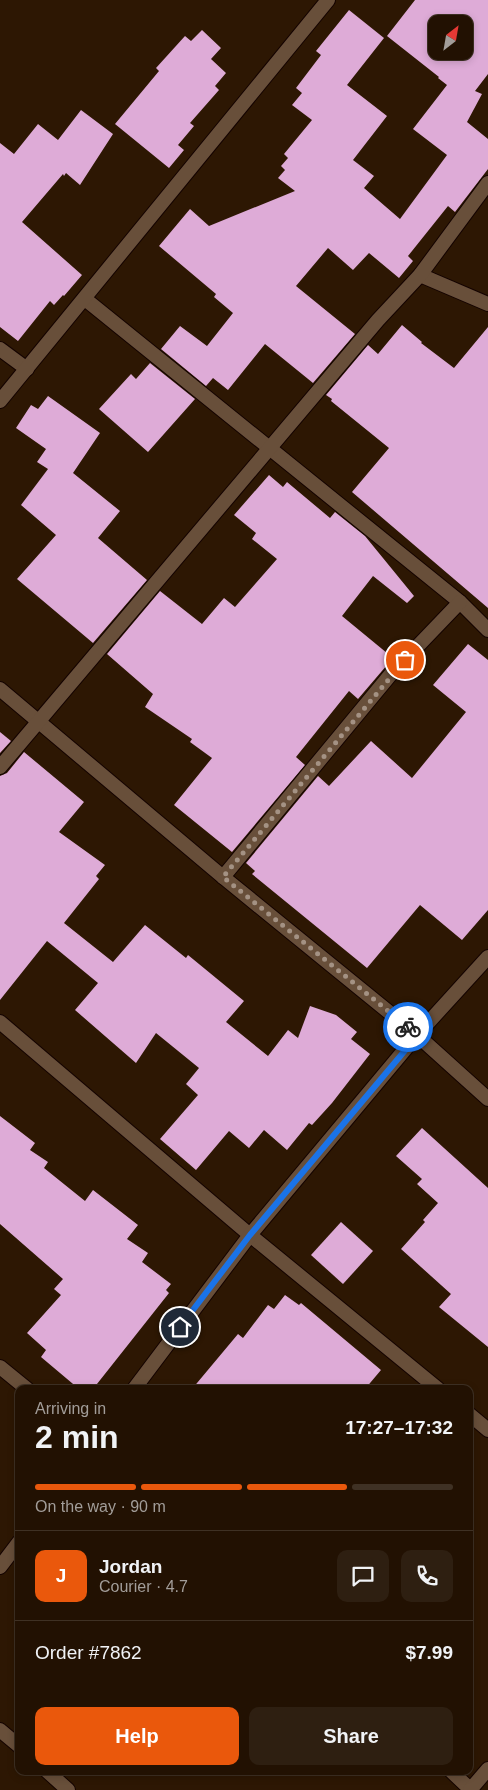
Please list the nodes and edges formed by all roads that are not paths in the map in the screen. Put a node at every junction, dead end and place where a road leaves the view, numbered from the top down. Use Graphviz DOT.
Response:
graph roads {
  1 [pos="328,0"];
  2 [pos="488,183"];
  3 [pos="420,276"];
  4 [pos="85,299"];
  5 [pos="488,304"];
  6 [pos="0,349"];
  7 [pos="27,369"];
  8 [pos="0,401"];
  9 [pos="270,448"];
  10 [pos="460,602"];
  11 [pos="488,630"];
  12 [pos="0,690"];
  13 [pos="39,721"];
  14 [pos="0,767"];
  15 [pos="223,877"];
  16 [pos="488,957"];
  17 [pos="0,1022"];
  18 [pos="418,1035"];
  19 [pos="488,1099"];
  20 [pos="250,1235"];
  21 [pos="0,1367"];
  22 [pos="22,1385"];
  23 [pos="137,1385"];
  24 [pos="433,1385"];
  25 [pos="473,1417"];
  26 [pos="488,1430"];
  27 [pos="15,1547"];
  28 [pos="0,1567"];
  29 [pos="0,1730"];
  30 [pos="15,1743"];
  31 [pos="488,1769"];
  32 [pos="51,1775"];
  33 [pos="454,1775"];
  34 [pos="68,1790"];
  35 [pos="470,1790"];
  1 -- 4 [label="street"];
  2 -- 3 [label="street"];
  3 -- 5 [label="street"];
  3 -- 9 [label="street"];
  4 -- 7 [label="street"];
  4 -- 9 [label="street"];
  6 -- 7 [label="street"];
  7 -- 8 [label="street"];
  9 -- 10 [label="street"];
  9 -- 13 [label="street"];
  10 -- 11 [label="street"];
  10 -- 15 [label="street"];
  12 -- 13 [label="street"];
  13 -- 14 [label="street"];
  13 -- 15 [label="street"];
  15 -- 18 [label="street"];
  16 -- 18 [label="street"];
  17 -- 20 [label="street"];
  18 -- 19 [label="street"];
  18 -- 20 [label="street"];
  20 -- 23 [label="street"];
  20 -- 24 [label="street"];
  21 -- 22 [label="street"];
  25 -- 26 [label="street"];
  27 -- 28 [label="street"];
  29 -- 30 [label="street"];
  31 -- 35 [label="street"];
  32 -- 34 [label="street"];
  33 -- 35 [label="street"];
}
